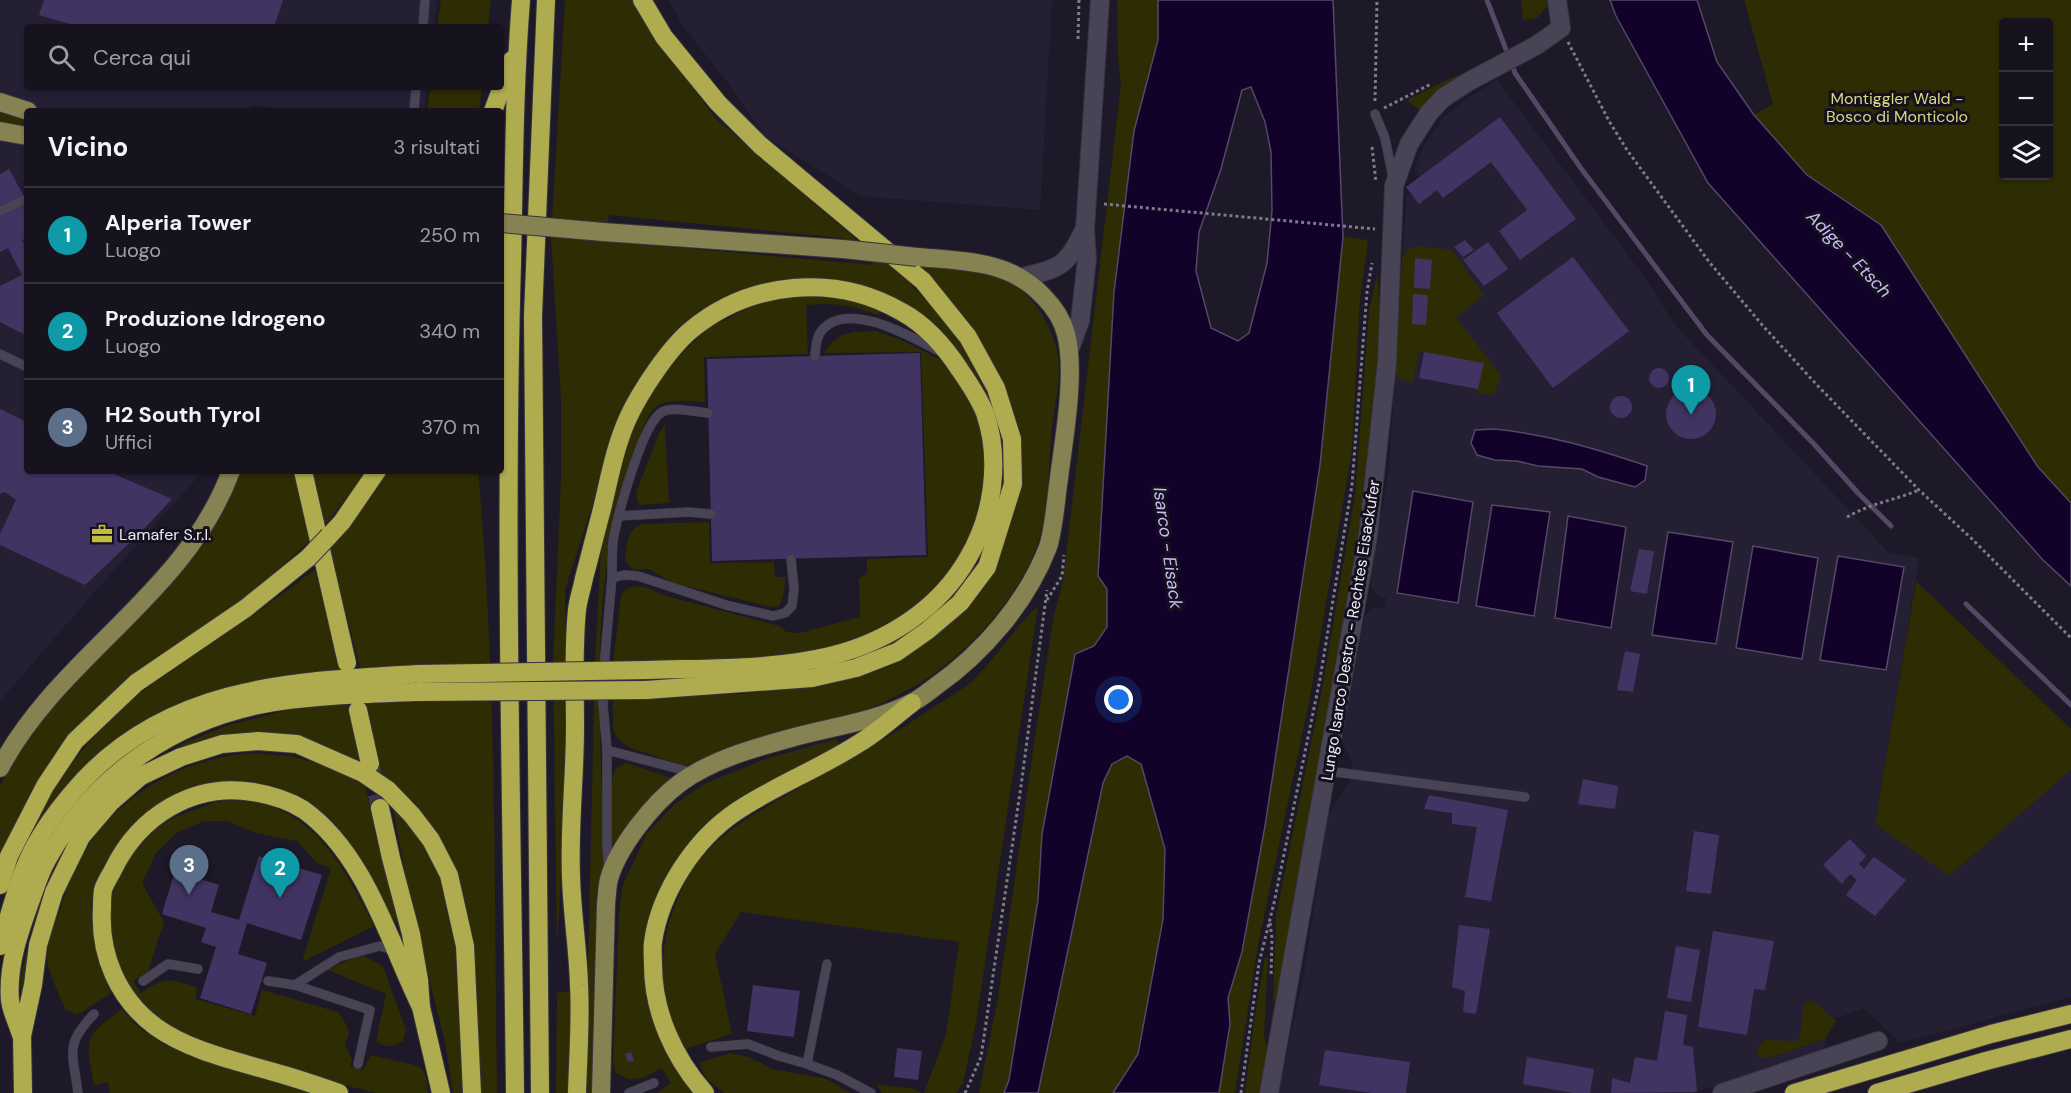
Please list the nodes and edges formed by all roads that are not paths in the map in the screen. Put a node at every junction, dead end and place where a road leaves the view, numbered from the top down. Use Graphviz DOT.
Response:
graph roads {
  1 [pos="425,0"];
  2 [pos="521,0"];
  3 [pos="546,0"];
  4 [pos="642,0"];
  5 [pos="1100,0"];
  6 [pos="1557,0"];
  7 [pos="423,24"];
  8 [pos="517,47"];
  9 [pos="504,82"];
  10 [pos="416,90"];
  11 [pos="501,90"];
  12 [pos="0,102"];
  13 [pos="414,108"];
  14 [pos="494,108"];
  15 [pos="24,110"];
  16 [pos="1375,114"];
  17 [pos="0,131"];
  18 [pos="24,135"];
  19 [pos="1394,186"];
  20 [pos="24,200"];
  21 [pos="0,211"];
  22 [pos="504,223"];
  23 [pos="1085,229"];
  24 [pos="1022,277"];
  25 [pos="1070,348"];
  26 [pos="0,354"];
  27 [pos="814,356"];
  28 [pos="951,356"];
  29 [pos="24,366"];
  30 [pos="708,413"];
  31 [pos="230,474"];
  32 [pos="304,474"];
  33 [pos="375,474"];
  34 [pos="711,514"];
  35 [pos="619,516"];
  36 [pos="791,559"];
  37 [pos="612,578"];
  38 [pos="347,663"];
  39 [pos="416,683"];
  40 [pos="912,703"];
  41 [pos="358,710"];
  42 [pos="607,750"];
  43 [pos="370,764"];
  44 [pos="0,768"];
  45 [pos="1328,771"];
  46 [pos="696,774"];
  47 [pos="1525,797"];
  48 [pos="380,808"];
  49 [pos="610,878"];
  50 [pos="0,885"];
  51 [pos="0,946"];
  52 [pos="396,952"];
  53 [pos="827,963"];
  54 [pos="198,969"];
  55 [pos="144,981"];
  56 [pos="268,981"];
  57 [pos="295,985"];
  58 [pos="421,1007"];
  59 [pos="94,1014"];
  60 [pos="2071,1014"];
  61 [pos="22,1036"];
  62 [pos="2071,1040"];
  63 [pos="1878,1041"];
  64 [pos="711,1047"];
  65 [pos="358,1064"];
  66 [pos="807,1064"];
  67 [pos="654,1083"];
  68 [pos="23,1093"];
  69 [pos="78,1093"];
  70 [pos="339,1093"];
  71 [pos="441,1093"];
  72 [pos="472,1093"];
  73 [pos="515,1093"];
  74 [pos="540,1093"];
  75 [pos="577,1093"];
  76 [pos="601,1093"];
  77 [pos="629,1093"];
  78 [pos="705,1093"];
  79 [pos="871,1093"];
  80 [pos="1269,1093"];
  81 [pos="1722,1093"];
  82 [pos="1794,1093"];
  83 [pos="1877,1093"];
  1 -- 7 [label="lane"];
  2 -- 8 [label="highway"];
  3 -- 74 [label="highway"];
  4 -- 39 [label="highway, bridge"];
  5 -- 23 [label="street"];
  6 -- 19 [label="street, Lungo Isarco Destro - Rechtes Eisackufer"];
  8 -- 9 [label="highway"];
  8 -- 73 [label="highway"];
  10 -- 13 [label="lane"];
  11 -- 14 [label="highway"];
  12 -- 15 [label="main road"];
  16 -- 19 [label="lane"];
  17 -- 18 [label="main road"];
  19 -- 45 [label="street, Lungo Isarco Destro - Rechtes Eisackufer"];
  20 -- 21 [label="lane"];
  22 -- 24 [label="main road, bridge"];
  23 -- 24 [label="street"];
  23 -- 25 [label="street"];
  24 -- 25 [label="main road"];
  25 -- 40 [label="main road"];
  26 -- 29 [label="lane"];
  27 -- 28 [label="lane"];
  28 -- 39 [label="highway, bridge"];
  28 -- 75 [label="highway"];
  30 -- 35 [label="lane"];
  31 -- 44 [label="main road"];
  32 -- 38 [label="highway"];
  33 -- 50 [label="highway, bridge"];
  34 -- 35 [label="lane"];
  35 -- 37 [label="lane"];
  36 -- 37 [label="lane"];
  37 -- 42 [label="lane"];
  39 -- 51 [label="highway"];
  39 -- 61 [label="highway"];
  40 -- 46 [label="main road"];
  40 -- 78 [label="highway"];
  41 -- 43 [label="highway"];
  42 -- 46 [label="lane"];
  42 -- 49 [label="lane"];
  45 -- 47 [label="lane"];
  45 -- 80 [label="street, Lungo Isarco Destro - Rechtes Eisackufer"];
  46 -- 49 [label="main road"];
  48 -- 58 [label="highway"];
  49 -- 76 [label="main road"];
  52 -- 57 [label="lane"];
  52 -- 58 [label="highway"];
  52 -- 70 [label="highway"];
  53 -- 66 [label="lane"];
  54 -- 55 [label="lane"];
  56 -- 57 [label="lane"];
  57 -- 65 [label="lane"];
  58 -- 71 [label="highway"];
  59 -- 69 [label="lane"];
  60 -- 82 [label="highway"];
  61 -- 68 [label="highway"];
  61 -- 72 [label="highway"];
  62 -- 83 [label="highway"];
  63 -- 81 [label="street"];
  64 -- 66 [label="lane"];
  66 -- 79 [label="lane"];
  67 -- 77 [label="lane"];
}
